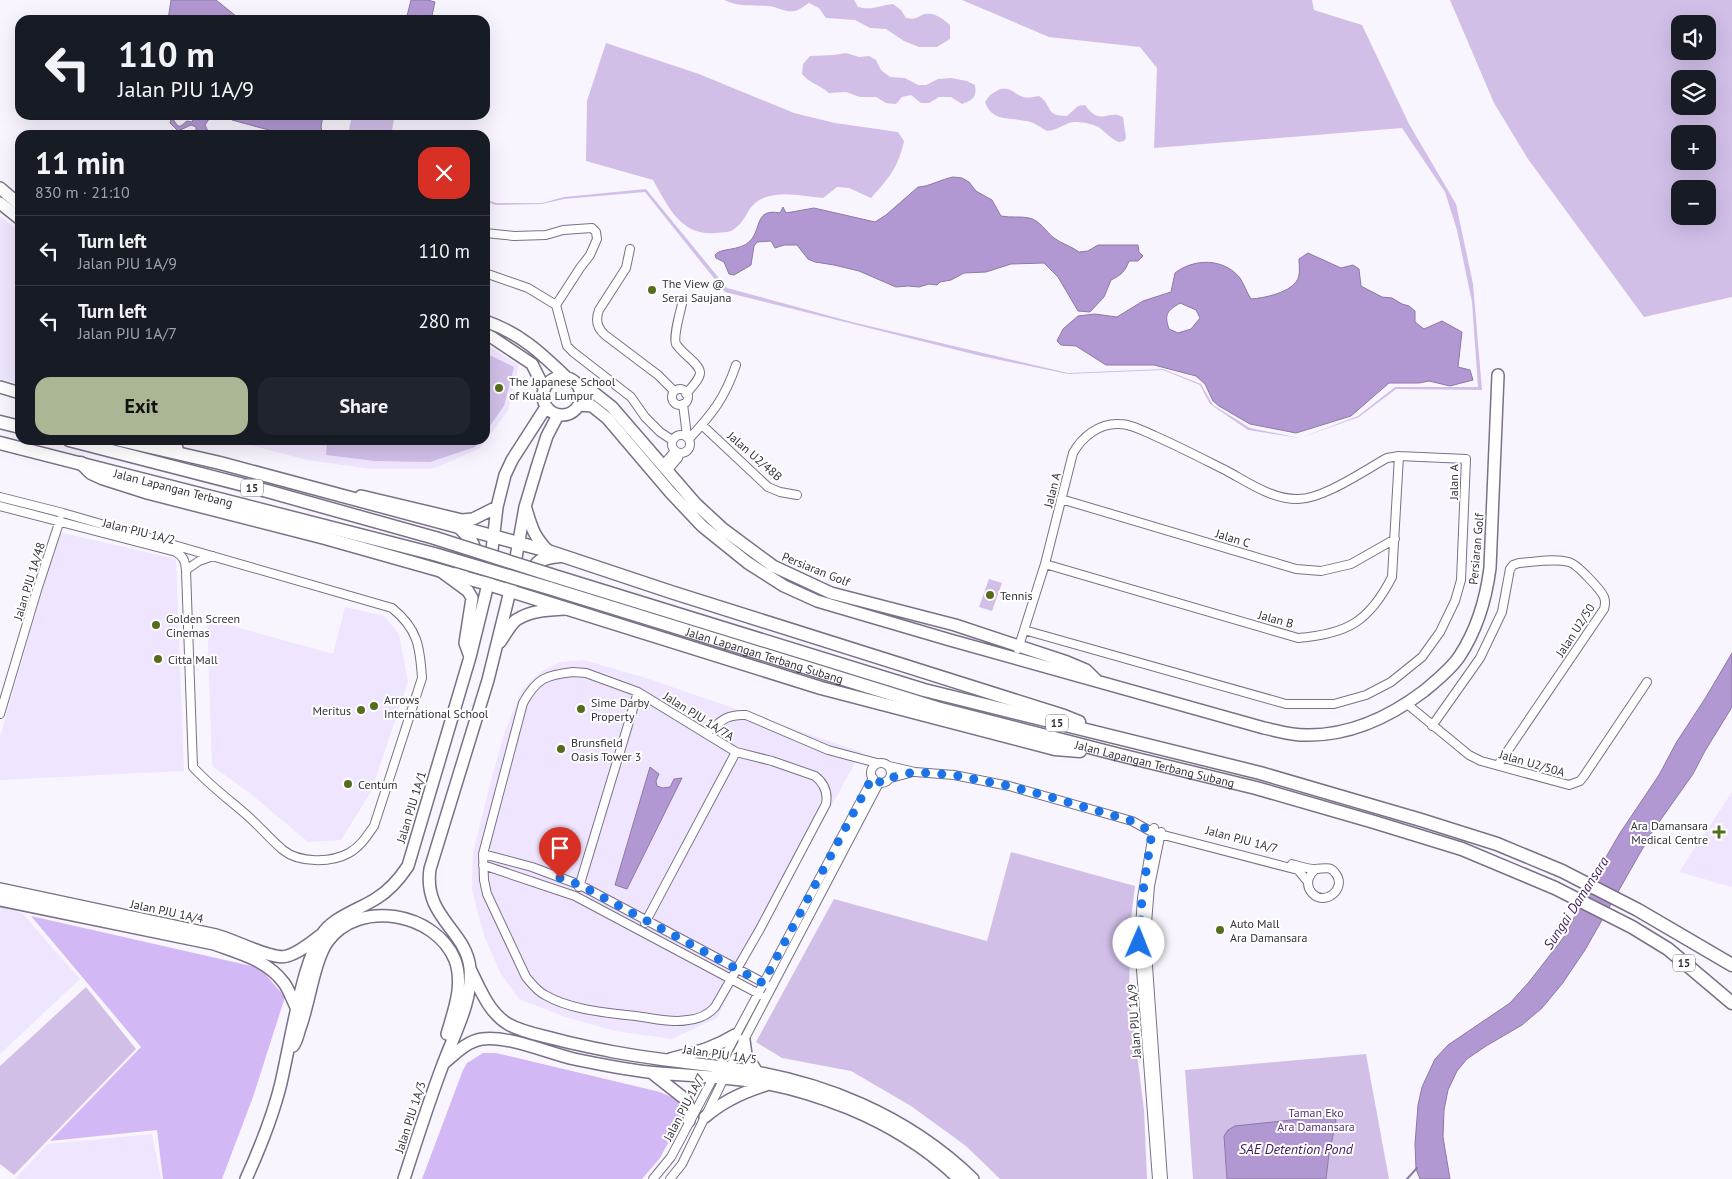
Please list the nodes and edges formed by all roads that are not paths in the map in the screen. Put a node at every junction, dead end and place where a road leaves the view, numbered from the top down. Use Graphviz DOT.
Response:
graph roads {
  1 [pos="0,188"];
  2 [pos="15,201"];
  3 [pos="0,203"];
  4 [pos="15,215"];
  5 [pos="490,234"];
  6 [pos="630,249"];
  7 [pos="490,275"];
  8 [pos="682,304"];
  9 [pos="556,305"];
  10 [pos="490,323"];
  11 [pos="490,336"];
  12 [pos="736,365"];
  13 [pos="1498,376"];
  14 [pos="567,378"];
  15 [pos="0,387"];
  16 [pos="544,388"];
  17 [pos="579,388"];
  18 [pos="15,392"];
  19 [pos="674,392"];
  20 [pos="686,394"];
  21 [pos="681,404"];
  22 [pos="578,405"];
  23 [pos="546,407"];
  24 [pos="558,415"];
  25 [pos="0,422"];
  26 [pos="702,425"];
  27 [pos="15,426"];
  28 [pos="685,437"];
  29 [pos="672,440"];
  30 [pos="0,443"];
  31 [pos="88,445"];
  32 [pos="142,445"];
  33 [pos="169,445"];
  34 [pos="677,452"];
  35 [pos="1399,456"];
  36 [pos="81,463"];
  37 [pos="220,463"];
  38 [pos="665,468"];
  39 [pos="797,495"];
  40 [pos="344,496"];
  41 [pos="0,497"];
  42 [pos="1061,498"];
  43 [pos="0,506"];
  44 [pos="497,507"];
  45 [pos="525,507"];
  46 [pos="63,513"];
  47 [pos="59,523"];
  48 [pos="460,528"];
  49 [pos="494,536"];
  50 [pos="1395,539"];
  51 [pos="518,543"];
  52 [pos="548,551"];
  53 [pos="751,551"];
  54 [pos="213,556"];
  55 [pos="563,556"];
  56 [pos="748,563"];
  57 [pos="1045,564"];
  58 [pos="186,570"];
  59 [pos="442,571"];
  60 [pos="551,575"];
  61 [pos="488,584"];
  62 [pos="549,588"];
  63 [pos="510,591"];
  64 [pos="551,604"];
  65 [pos="568,609"];
  66 [pos="1024,630"];
  67 [pos="1019,647"];
  68 [pos="495,648"];
  69 [pos="470,657"];
  70 [pos="1015,659"];
  71 [pos="1098,682"];
  72 [pos="1647,682"];
  73 [pos="638,692"];
  74 [pos="1407,704"];
  75 [pos="0,714"];
  76 [pos="1432,726"];
  77 [pos="707,734"];
  78 [pos="1122,740"];
  79 [pos="736,752"];
  80 [pos="1120,755"];
  81 [pos="877,763"];
  82 [pos="1498,765"];
  83 [pos="889,766"];
  84 [pos="914,772"];
  85 [pos="890,778"];
  86 [pos="876,780"];
  87 [pos="1157,831"];
  88 [pos="483,854"];
  89 [pos="482,866"];
  90 [pos="1316,869"];
  91 [pos="1308,882"];
  92 [pos="580,885"];
  93 [pos="0,889"];
  94 [pos="575,896"];
  95 [pos="0,900"];
  96 [pos="646,920"];
  97 [pos="641,931"];
  98 [pos="321,935"];
  99 [pos="242,949"];
  100 [pos="1732,965"];
  101 [pos="470,969"];
  102 [pos="738,969"];
  103 [pos="731,979"];
  104 [pos="763,983"];
  105 [pos="772,987"];
  106 [pos="758,993"];
  107 [pos="766,997"];
  108 [pos="1732,1003"];
  109 [pos="296,1007"];
  110 [pos="740,1038"];
  111 [pos="287,1052"];
  112 [pos="664,1060"];
  113 [pos="442,1064"];
  114 [pos="652,1072"];
  115 [pos="721,1072"];
  116 [pos="756,1072"];
  117 [pos="438,1077"];
  118 [pos="770,1084"];
  119 [pos="705,1117"];
  120 [pos="689,1121"];
  121 [pos="246,1179"];
  122 [pos="404,1179"];
  123 [pos="652,1179"];
  124 [pos="670,1179"];
  125 [pos="959,1179"];
  126 [pos="973,1179"];
  127 [pos="1156,1179"];
  128 [pos="1164,1179"];
  1 -- 2 [label="street"];
  3 -- 4 [label="street"];
  5 -- 9 [label="street"];
  6 -- 19 [label="street"];
  7 -- 9 [label="street"];
  8 -- 20 [label="street"];
  9 -- 29 [label="street"];
  10 -- 14 [label="street"];
  11 -- 16 [label="street"];
  12 -- 26 [label="street"];
  13 -- 74 [label="street, Persiaran Golf"];
  14 -- 16 [label="street"];
  14 -- 17 [label="street"];
  15 -- 18 [label="street"];
  16 -- 23 [label="street"];
  17 -- 22 [label="street"];
  17 -- 38 [label="street, Persiaran Golf"];
  19 -- 20 [label="street"];
  19 -- 21 [label="street"];
  20 -- 21 [label="street"];
  21 -- 28 [label="street"];
  22 -- 24 [label="street"];
  22 -- 56 [label="street, Persiaran Golf"];
  23 -- 24 [label="street"];
  23 -- 44 [label="street, Jalan PJU 1A/1"];
  24 -- 45 [label="street"];
  25 -- 27 [label="main road"];
  26 -- 28 [label="street"];
  26 -- 39 [label="street, Jalan U2/48B"];
  28 -- 29 [label="street"];
  28 -- 34 [label="street"];
  29 -- 34 [label="street"];
  30 -- 36 [label="main road, Jalan Lapangan Terbang / 15"];
  31 -- 60 [label="main road, Jalan Lapangan Terbang / 15, bridge"];
  32 -- 37 [label="main road"];
  33 -- 37 [label="street"];
  34 -- 38 [label="street"];
  35 -- 42 [label="street, Jalan A"];
  35 -- 50 [label="street, Jalan B"];
  35 -- 66 [label="street, Jalan A"];
  36 -- 59 [label="main road"];
  36 -- 62 [label="main road, Jalan Lapangan Terbang / 15, bridge"];
  37 -- 40 [label="main road"];
  38 -- 53 [label="street, Persiaran Golf"];
  40 -- 44 [label="street"];
  40 -- 48 [label="main road"];
  41 -- 46 [label="street, Jalan PJU 1A/2"];
  42 -- 50 [label="street, Jalan C"];
  42 -- 57 [label="street, Jalan A"];
  43 -- 47 [label="street, Jalan PJU 1A/2"];
  44 -- 49 [label="street, Jalan PJU 1A/1"];
  45 -- 51 [label="street"];
  45 -- 52 [label="street"];
  46 -- 47 [label="street, Jalan PJU 1A/48"];
  46 -- 54 [label="street, Jalan PJU 1A/2"];
  47 -- 58 [label="street, Jalan PJU 1A/2"];
  47 -- 75 [label="street, Jalan PJU 1A/48"];
  48 -- 49 [label="main road"];
  48 -- 59 [label="main road"];
  49 -- 51 [label="main road"];
  49 -- 61 [label="street, Jalan PJU 1A/1"];
  50 -- 57 [label="street, Jalan B"];
  51 -- 52 [label="main road"];
  51 -- 63 [label="street"];
  52 -- 55 [label="main road"];
  53 -- 56 [label="street"];
  53 -- 67 [label="street, Persiaran Golf"];
  54 -- 58 [label="street"];
  54 -- 58 [label="street, Jalan PJU 1A/2"];
  55 -- 64 [label="main road"];
  55 -- 78 [label="main road"];
  56 -- 70 [label="street, Persiaran Golf"];
  57 -- 66 [label="street, Jalan A"];
  59 -- 61 [label="main road"];
  59 -- 69 [label="street"];
  60 -- 78 [label="main road, Jalan Lapangan Terbang Subang / 15"];
  61 -- 63 [label="main road"];
  61 -- 69 [label="street, Jalan PJU 1A/1"];
  62 -- 80 [label="main road, Jalan Lapangan Terbang Subang / 15"];
  63 -- 64 [label="main road"];
  63 -- 68 [label="street"];
  64 -- 65 [label="main road"];
  65 -- 68 [label="street"];
  65 -- 80 [label="main road"];
  66 -- 67 [label="street, Jalan A"];
  67 -- 70 [label="street, Jalan A"];
  67 -- 71 [label="street, Persiaran Golf"];
  68 -- 101 [label="street"];
  69 -- 98 [label="street, Jalan PJU 1A/1"];
  70 -- 71 [label="street, Persiaran Golf"];
  71 -- 74 [label="street, Persiaran Golf"];
  72 -- 82 [label="street, Jalan U2/50A"];
  73 -- 77 [label="street, Jalan PJU 1A/7A"];
  73 -- 88 [label="street, Jalan PJU 1A/7A"];
  73 -- 92 [label="street"];
  74 -- 76 [label="street, Jalan U2/50A"];
  76 -- 82 [label="street, Jalan U2/50A"];
  76 -- 82 [label="street, Jalan U2/50"];
  77 -- 79 [label="street, Jalan PJU 1A/7A"];
  77 -- 81 [label="street"];
  78 -- 100 [label="main road, Jalan Lapangan Terbang Subang / 15"];
  79 -- 96 [label="street"];
  79 -- 102 [label="street, Jalan PJU 1A/7A"];
  80 -- 108 [label="main road, Jalan Lapangan Terbang Subang / 15"];
  81 -- 83 [label="street"];
  81 -- 86 [label="street"];
  83 -- 84 [label="street"];
  83 -- 85 [label="street"];
  84 -- 85 [label="street"];
  84 -- 87 [label="street"];
  85 -- 86 [label="street"];
  86 -- 104 [label="street, Jalan PJU 1A/7"];
  86 -- 105 [label="street, Jalan PJU 1A/7"];
  87 -- 90 [label="street, Jalan PJU 1A/7"];
  87 -- 91 [label="street, Jalan PJU 1A/7"];
  87 -- 127 [label="street, Jalan PJU 1A/9"];
  87 -- 128 [label="street, Jalan PJU 1A/9"];
  88 -- 89 [label="street, Jalan PJU 1A/7A"];
  88 -- 92 [label="street"];
  89 -- 94 [label="street"];
  89 -- 103 [label="street, Jalan PJU 1A/7A"];
  90 -- 91 [label="street"];
  90 -- 91 [label="street"];
  92 -- 94 [label="street"];
  92 -- 96 [label="street"];
  93 -- 99 [label="street, Jalan PJU 1A/4"];
  94 -- 97 [label="street"];
  95 -- 99 [label="street, Jalan PJU 1A/4"];
  96 -- 97 [label="street"];
  96 -- 102 [label="street"];
  97 -- 103 [label="street"];
  98 -- 99 [label="street, Jalan PJU 1A/4"];
  98 -- 109 [label="street, Jalan PJU 1A/1"];
  99 -- 109 [label="street, Jalan PJU 1A/4"];
  101 -- 112 [label="street, Jalan PJU 1A/5"];
  101 -- 113 [label="street"];
  102 -- 103 [label="street, Jalan PJU 1A/7A"];
  102 -- 104 [label="street"];
  103 -- 106 [label="street"];
  104 -- 105 [label="street"];
  104 -- 106 [label="street, Jalan PJU 1A/7"];
  105 -- 107 [label="street, Jalan PJU 1A/7"];
  106 -- 107 [label="street"];
  106 -- 110 [label="street, Jalan PJU 1A/7"];
  107 -- 110 [label="street, Jalan PJU 1A/7"];
  109 -- 111 [label="street, Jalan PJU 1A/1"];
  110 -- 112 [label="street"];
  110 -- 115 [label="street, Jalan PJU 1A/7"];
  110 -- 116 [label="street"];
  111 -- 117 [label="street"];
  111 -- 121 [label="street, Jalan PJU 1A/1"];
  112 -- 115 [label="street, Jalan PJU 1A/5"];
  113 -- 114 [label="street, Jalan PJU 1A/5"];
  113 -- 117 [label="street, Jalan PJU 1A/3"];
  114 -- 115 [label="street, Jalan PJU 1A/5"];
  114 -- 120 [label="street"];
  115 -- 116 [label="street, Jalan PJU 1A/5"];
  115 -- 118 [label="street, Jalan PJU 1A/5"];
  115 -- 119 [label="street, Jalan PJU 1A/7"];
  115 -- 120 [label="street, Jalan PJU 1A/7"];
  116 -- 126 [label="street, Jalan PJU 1A/5"];
  117 -- 122 [label="street, Jalan PJU 1A/3"];
  118 -- 119 [label="street"];
  118 -- 125 [label="street, Jalan PJU 1A/5"];
  119 -- 124 [label="street, Jalan PJU 1A/7"];
  120 -- 123 [label="street, Jalan PJU 1A/7"];
}
